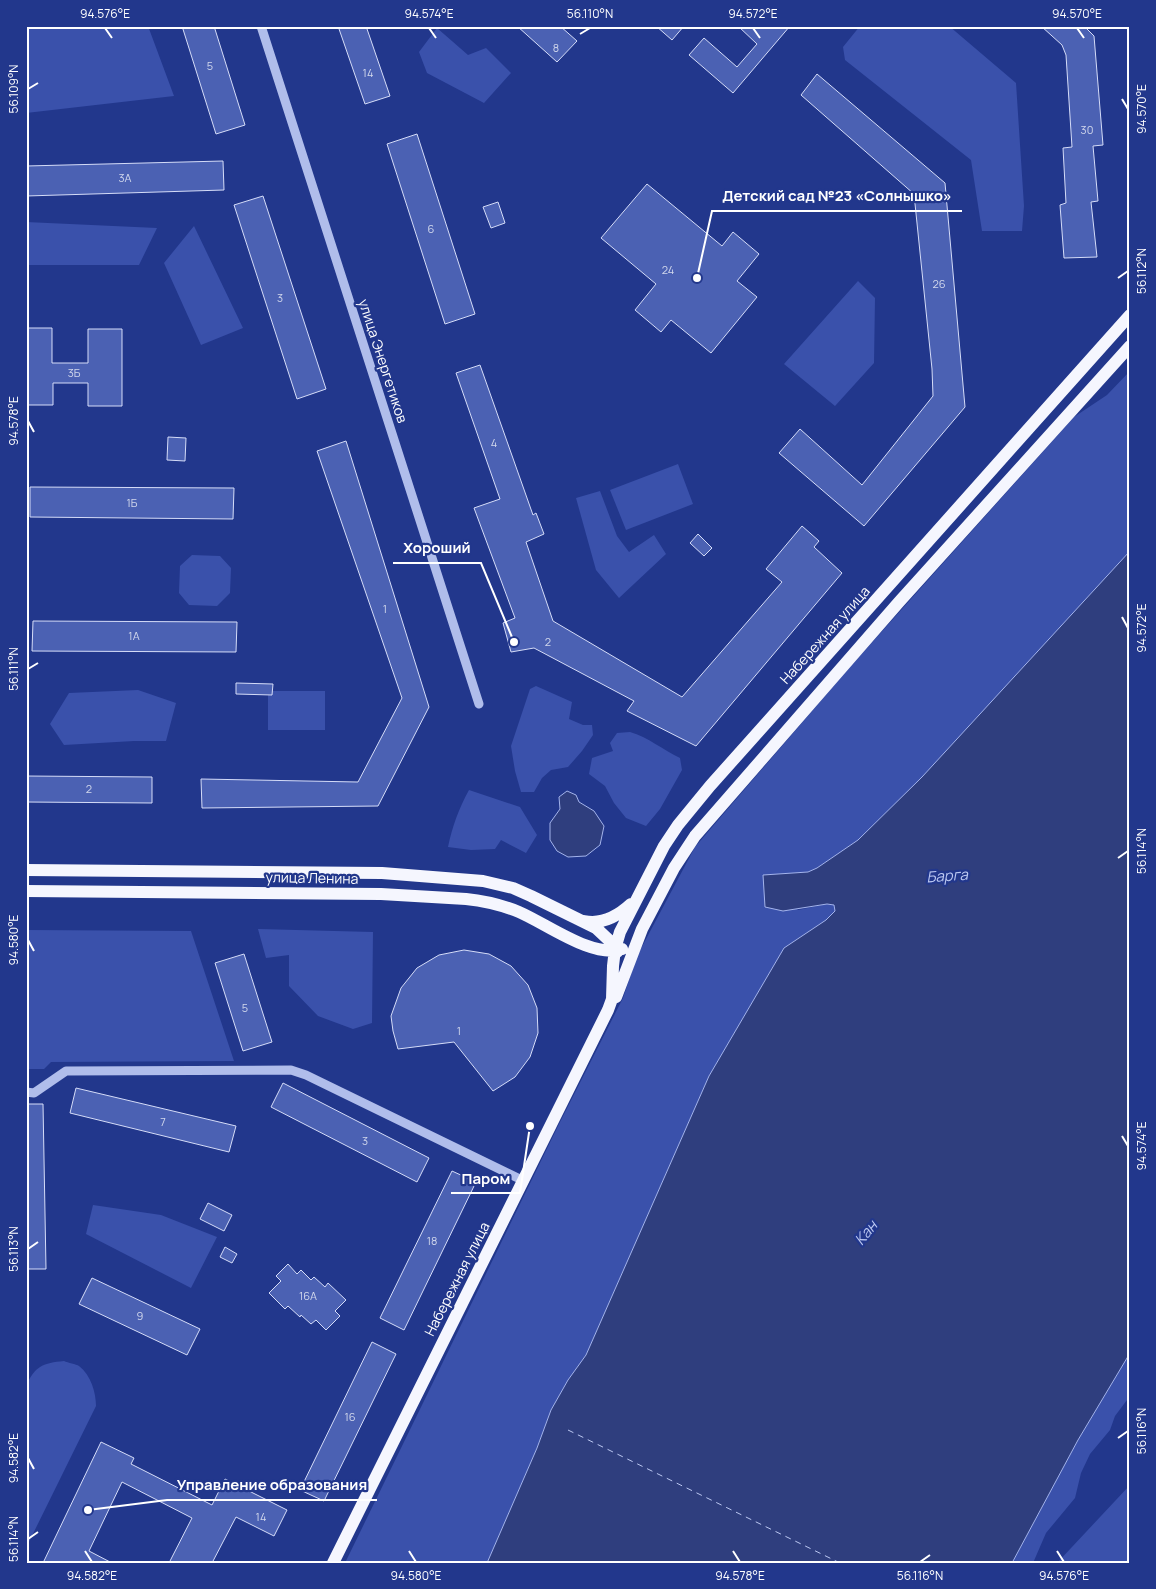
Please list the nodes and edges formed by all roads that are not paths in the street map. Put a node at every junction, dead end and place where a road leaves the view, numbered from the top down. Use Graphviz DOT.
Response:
graph roads {
  1 [pos="262,26"];
  2 [pos="1130,315"];
  3 [pos="1130,346"];
  4 [pos="885,590"];
  5 [pos="899,602"];
  6 [pos="479,704"];
  7 [pos="26,870"];
  8 [pos="26,890"];
  9 [pos="636,900"];
  10 [pos="575,918"];
  11 [pos="642,930"];
  12 [pos="587,946"];
  13 [pos="616,950"];
  14 [pos="617,986"];
  15 [pos="26,1092"];
  16 [pos="524,1181"];
  17 [pos="333,1563"];
  1 -- 6 [label="street, улица Энергетиков"];
  2 -- 4 [label="main road, Набережная улица"];
  3 -- 5 [label="main road, Набережная улица"];
  4 -- 5 [label="main road"];
  4 -- 9 [label="main road, Набережная улица"];
  5 -- 11 [label="main road, Набережная улица"];
  7 -- 10 [label="main road, улица Ленина"];
  8 -- 12 [label="main road, улица Ленина"];
  9 -- 10 [label="main road, улица Ленина"];
  9 -- 13 [label="main road, Набережная улица"];
  10 -- 13 [label="main road, улица Ленина"];
  11 -- 13 [label="main road"];
  11 -- 14 [label="main road, Набережная улица"];
  12 -- 13 [label="main road, улица Ленина"];
  12 -- 14 [label="main road, улица Ленина"];
  13 -- 14 [label="main road, Набережная улица"];
  14 -- 16 [label="main road, Набережная улица"];
  15 -- 16 [label="street"];
  16 -- 17 [label="main road, Набережная улица"];
}
